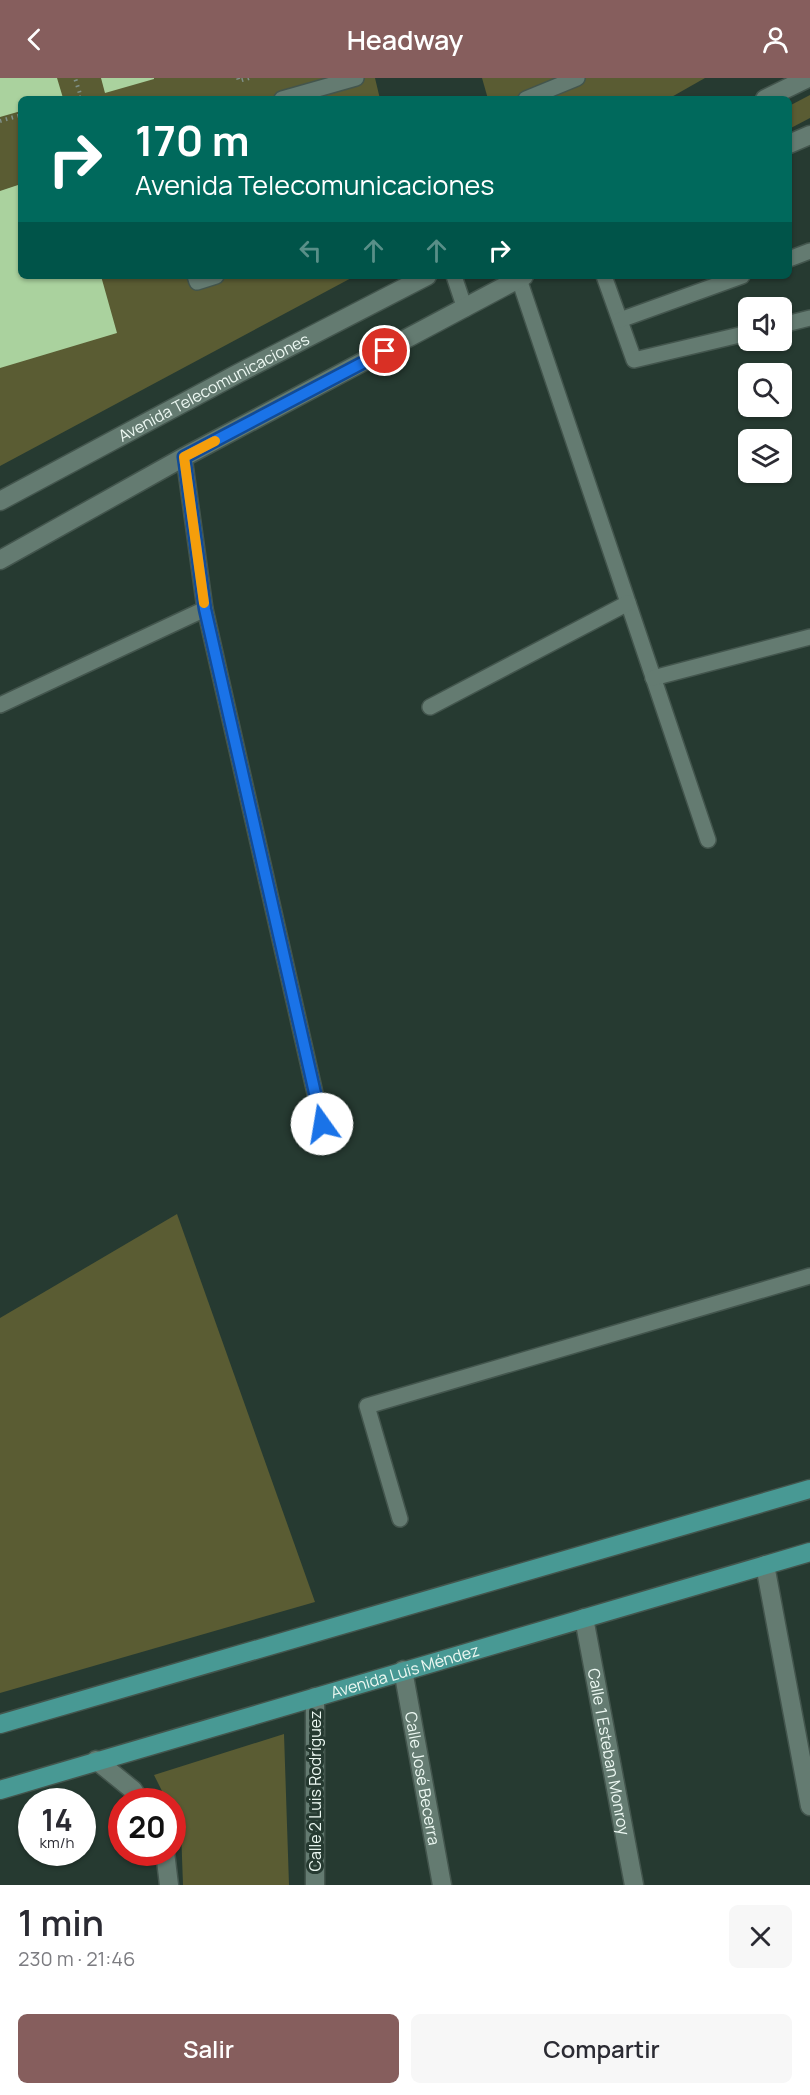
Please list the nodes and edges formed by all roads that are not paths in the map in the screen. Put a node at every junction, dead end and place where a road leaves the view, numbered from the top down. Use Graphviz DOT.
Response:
graph roads {
  1 [pos="356,78"];
  2 [pos="576,78"];
  3 [pos="808,78"];
  4 [pos="293,96"];
  5 [pos="533,96"];
  6 [pos="771,96"];
  7 [pos="810,251"];
  8 [pos="792,258"];
  9 [pos="421,279"];
  10 [pos="455,279"];
  11 [pos="517,279"];
  12 [pos="521,279"];
  13 [pos="605,279"];
  14 [pos="734,279"];
  15 [pos="465,309"];
  16 [pos="810,318"];
  17 [pos="620,320"];
  18 [pos="792,322"];
  19 [pos="738,335"];
  20 [pos="184,457"];
  21 [pos="0,501"];
  22 [pos="0,560"];
  23 [pos="628,603"];
  24 [pos="205,609"];
  25 [pos="810,637"];
  26 [pos="653,678"];
  27 [pos="0,705"];
  28 [pos="430,707"];
  29 [pos="708,840"];
  30 [pos="322,1124"];
  31 [pos="810,1276"];
  32 [pos="810,1489"];
  33 [pos="400,1519"];
  34 [pos="810,1552"];
  35 [pos="765,1565"];
  36 [pos="584,1618"];
  37 [pos="403,1670"];
  38 [pos="315,1697"];
  39 [pos="0,1725"];
  40 [pos="96,1760"];
  41 [pos="129,1788"];
  42 [pos="0,1790"];
  43 [pos="810,1806"];
  44 [pos="167,1866"];
  45 [pos="169,1885"];
  46 [pos="315,1885"];
  47 [pos="442,1885"];
  48 [pos="634,1885"];
  1 -- 4 [label="lane"];
  2 -- 5 [label="lane"];
  3 -- 6 [label="street"];
  7 -- 8 [label="lane"];
  9 -- 21 [label="street, Avenida Telecomunicaciones"];
  10 -- 15 [label="lane"];
  11 -- 15 [label="street"];
  12 -- 23 [label="lane"];
  13 -- 17 [label="lane"];
  14 -- 17 [label="lane"];
  15 -- 20 [label="street"];
  16 -- 18 [label="lane"];
  17 -- 19 [label="lane"];
  20 -- 22 [label="street"];
  20 -- 24 [label="lane"];
  23 -- 26 [label="lane"];
  23 -- 28 [label="lane"];
  24 -- 27 [label="lane"];
  24 -- 30 [label="lane"];
  25 -- 26 [label="lane"];
  26 -- 29 [label="lane"];
  31 -- 33 [label="lane"];
  32 -- 39 [label="main road"];
  34 -- 35 [label="main road, Avenida Luis Méndez"];
  35 -- 36 [label="main road, Avenida Luis Méndez"];
  35 -- 43 [label="street"];
  36 -- 37 [label="main road, Avenida Luis Méndez"];
  36 -- 48 [label="street, Calle 1 Esteban Monroy"];
  37 -- 38 [label="main road, Avenida Luis Méndez"];
  37 -- 47 [label="street, Calle José Becerra"];
  38 -- 40 [label="main road, Avenida Luis Méndez"];
  38 -- 46 [label="street, Calle 2 Luis Rodríguez"];
  40 -- 41 [label="street"];
  40 -- 42 [label="main road, Avenida Luis Méndez"];
  44 -- 45 [label="street"];
}
